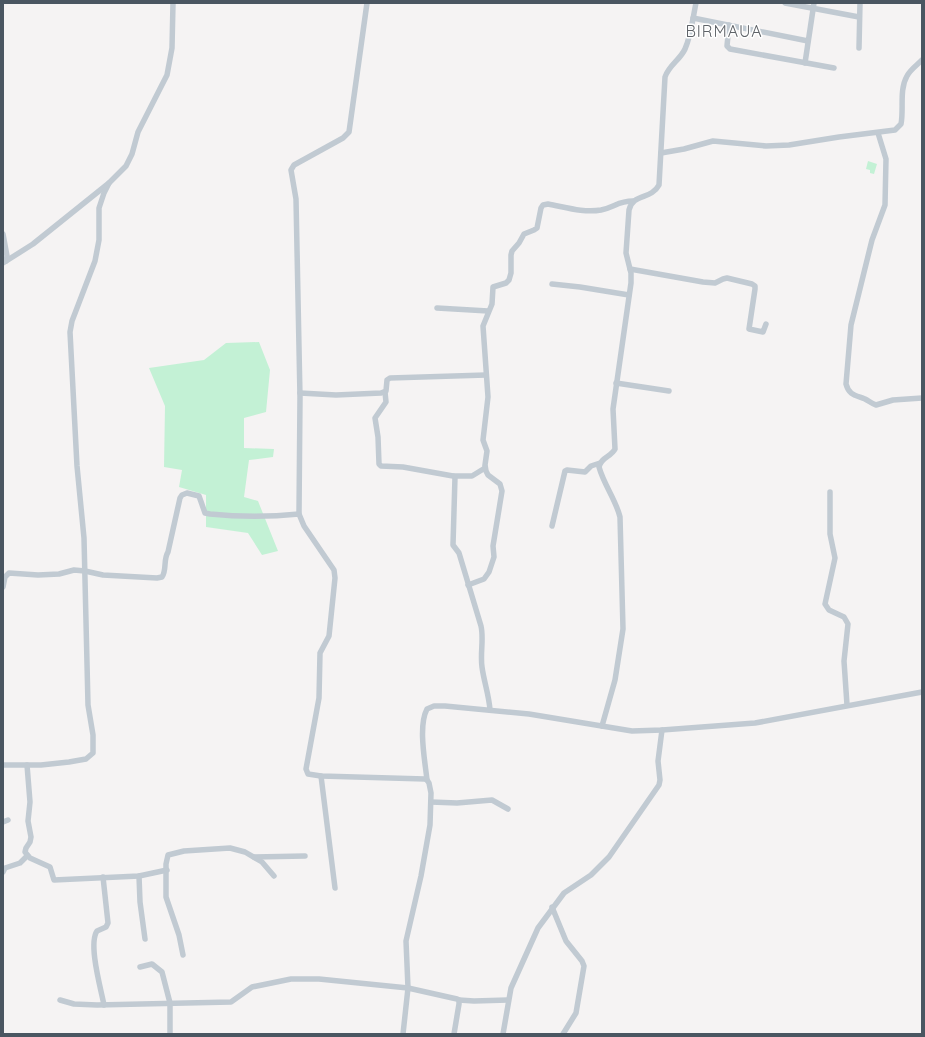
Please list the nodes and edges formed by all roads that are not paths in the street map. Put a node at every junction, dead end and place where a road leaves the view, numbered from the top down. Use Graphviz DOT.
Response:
graph roads {
  1 [pos="173,3"];
  2 [pos="367,3"];
  3 [pos="696,3"];
  4 [pos="785,3"];
  5 [pos="860,3"];
  6 [pos="814,6"];
  7 [pos="859,17"];
  8 [pos="693,18"];
  9 [pos="729,25"];
  10 [pos="808,41"];
  11 [pos="859,48"];
  12 [pos="922,60"];
  13 [pos="805,63"];
  14 [pos="834,68"];
  15 [pos="878,133"];
  16 [pos="661,153"];
  17 [pos="109,183"];
  18 [pos="633,201"];
  19 [pos="3,234"];
  20 [pos="5,262"];
  21 [pos="630,268"];
  22 [pos="552,284"];
  23 [pos="629,295"];
  24 [pos="436,308"];
  25 [pos="488,312"];
  26 [pos="766,324"];
  27 [pos="486,376"];
  28 [pos="616,383"];
  29 [pos="669,391"];
  30 [pos="384,392"];
  31 [pos="300,393"];
  32 [pos="922,398"];
  33 [pos="600,463"];
  34 [pos="485,467"];
  35 [pos="454,476"];
  36 [pos="830,492"];
  37 [pos="299,514"];
  38 [pos="552,526"];
  39 [pos="85,571"];
  40 [pos="468,585"];
  41 [pos="3,587"];
  42 [pos="922,692"];
  43 [pos="847,705"];
  44 [pos="490,710"];
  45 [pos="602,726"];
  46 [pos="662,730"];
  47 [pos="3,765"];
  48 [pos="27,765"];
  49 [pos="321,776"];
  50 [pos="427,780"];
  51 [pos="431,802"];
  52 [pos="508,809"];
  53 [pos="27,856"];
  54 [pos="305,856"];
  55 [pos="253,857"];
  56 [pos="167,870"];
  57 [pos="3,872"];
  58 [pos="139,876"];
  59 [pos="274,876"];
  60 [pos="103,877"];
  61 [pos="335,888"];
  62 [pos="552,907"];
  63 [pos="145,939"];
  64 [pos="183,955"];
  65 [pos="140,967"];
  66 [pos="408,988"];
  67 [pos="60,1000"];
  68 [pos="459,1000"];
  69 [pos="508,1000"];
  70 [pos="170,1003"];
  71 [pos="104,1004"];
  72 [pos="170,1034"];
  73 [pos="403,1034"];
  74 [pos="454,1034"];
  75 [pos="503,1034"];
  76 [pos="563,1034"];
  1 -- 17 [label="street"];
  2 -- 31 [label="street"];
  3 -- 8 [label="street"];
  4 -- 6 [label="street"];
  5 -- 7 [label="street"];
  6 -- 7 [label="street"];
  6 -- 10 [label="street"];
  7 -- 11 [label="street"];
  8 -- 9 [label="street"];
  8 -- 16 [label="street"];
  9 -- 10 [label="street"];
  9 -- 13 [label="street"];
  10 -- 13 [label="street"];
  12 -- 15 [label="street"];
  13 -- 14 [label="street"];
  15 -- 16 [label="street"];
  15 -- 32 [label="street"];
  16 -- 18 [label="street"];
  17 -- 20 [label="street"];
  17 -- 39 [label="street"];
  18 -- 21 [label="street"];
  18 -- 25 [label="street"];
  19 -- 20 [label="street"];
  21 -- 23 [label="street"];
  21 -- 26 [label="street"];
  22 -- 23 [label="street"];
  23 -- 28 [label="street"];
  24 -- 25 [label="street"];
  25 -- 27 [label="street"];
  27 -- 30 [label="street"];
  27 -- 34 [label="street"];
  28 -- 29 [label="street"];
  28 -- 33 [label="street"];
  30 -- 31 [label="street"];
  30 -- 35 [label="street"];
  31 -- 37 [label="street"];
  33 -- 38 [label="street"];
  33 -- 45 [label="street"];
  34 -- 35 [label="street"];
  34 -- 40 [label="street"];
  35 -- 40 [label="street"];
  36 -- 43 [label="street"];
  37 -- 39 [label="street"];
  37 -- 49 [label="street"];
  39 -- 41 [label="street"];
  39 -- 48 [label="street"];
  40 -- 44 [label="street"];
  42 -- 43 [label="street"];
  43 -- 46 [label="street"];
  44 -- 45 [label="street"];
  44 -- 50 [label="street"];
  45 -- 46 [label="street"];
  46 -- 62 [label="street"];
  47 -- 48 [label="street"];
  48 -- 53 [label="street"];
  49 -- 50 [label="street"];
  49 -- 61 [label="street"];
  50 -- 51 [label="street"];
  51 -- 52 [label="street"];
  51 -- 66 [label="street"];
  53 -- 57 [label="street"];
  53 -- 60 [label="street"];
  54 -- 55 [label="street"];
  55 -- 56 [label="street"];
  55 -- 59 [label="street"];
  56 -- 58 [label="street"];
  56 -- 64 [label="street"];
  58 -- 60 [label="street"];
  58 -- 63 [label="street"];
  60 -- 71 [label="street"];
  62 -- 69 [label="street"];
  62 -- 76 [label="street"];
  65 -- 70 [label="street"];
  66 -- 68 [label="street"];
  66 -- 70 [label="street"];
  66 -- 73 [label="street"];
  67 -- 71 [label="street"];
  68 -- 69 [label="street"];
  68 -- 74 [label="street"];
  69 -- 75 [label="street"];
  70 -- 71 [label="street"];
  70 -- 72 [label="street"];
}
